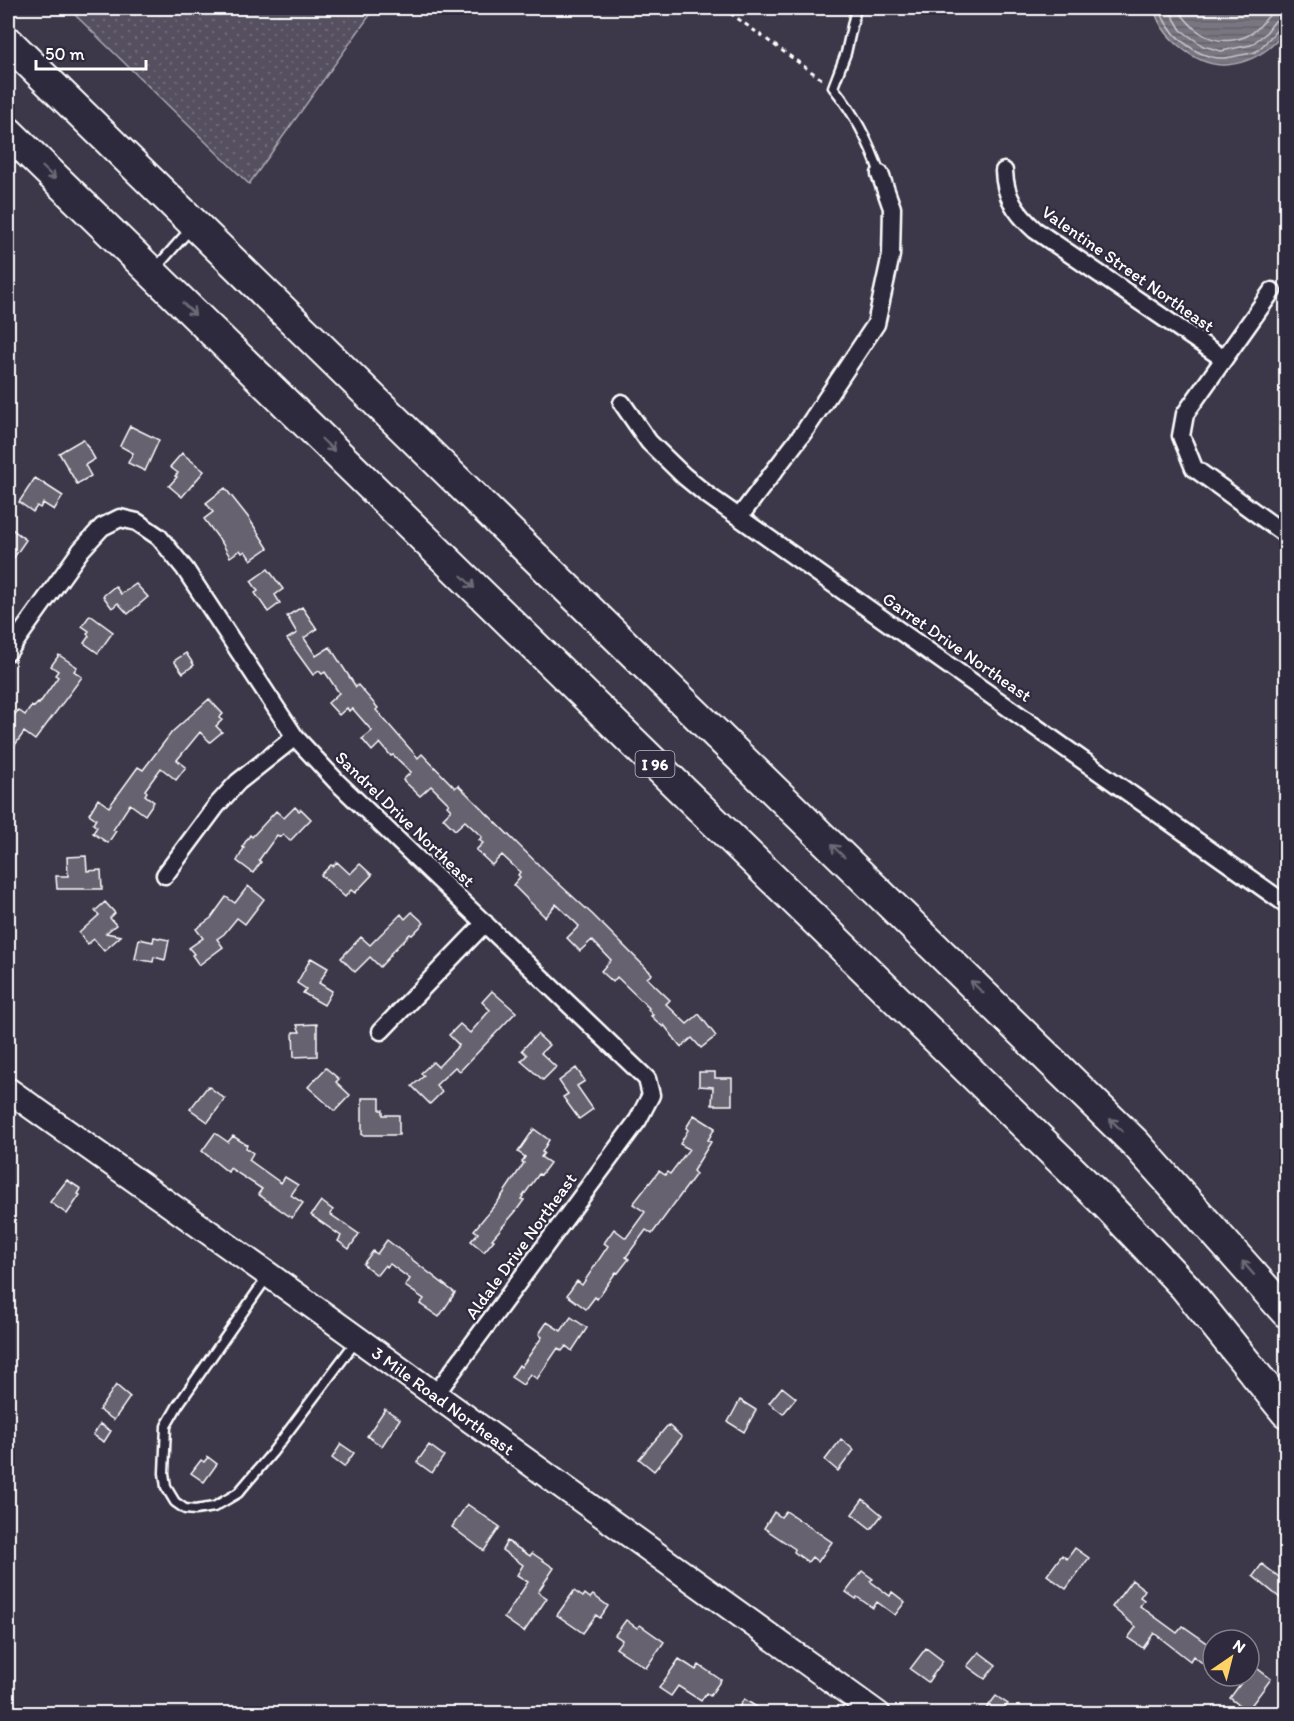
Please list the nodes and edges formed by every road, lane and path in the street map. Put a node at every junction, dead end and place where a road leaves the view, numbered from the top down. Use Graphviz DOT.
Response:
graph roads {
  1 [pos="723,8"];
  2 [pos="856,8"];
  3 [pos="8,42"];
  4 [pos="833,87"];
  5 [pos="8,132"];
  6 [pos="1004,171"];
  7 [pos="880,174"];
  8 [pos="194,224"];
  9 [pos="151,273"];
  10 [pos="1272,291"];
  11 [pos="1224,359"];
  12 [pos="622,403"];
  13 [pos="740,516"];
  14 [pos="1287,535"];
  15 [pos="8,652"];
  16 [pos="295,737"];
  17 [pos="165,875"];
  18 [pos="1287,904"];
  19 [pos="485,923"];
  20 [pos="381,1031"];
  21 [pos="8,1090"];
  22 [pos="638,1120"];
  23 [pos="268,1275"];
  24 [pos="1287,1312"];
  25 [pos="357,1339"];
  26 [pos="435,1395"];
  27 [pos="1287,1412"];
  28 [pos="878,1713"];
  1 -- 4 [label="path"];
  2 -- 4 [label="lane"];
  3 -- 8 [label="highway"];
  4 -- 7 [label="lane"];
  5 -- 9 [label="highway, I 96, one-way"];
  6 -- 11 [label="street, Valentine Street Northeast"];
  7 -- 13 [label="street"];
  8 -- 9 [label="lane"];
  24 -- 8 [label="highway, one-way"];
  9 -- 27 [label="highway, I 96, one-way"];
  10 -- 11 [label="street"];
  11 -- 14 [label="street"];
  12 -- 13 [label="street, Garret Drive Northeast"];
  13 -- 18 [label="street, Garret Drive Northeast"];
  15 -- 16 [label="street, Sandrel Drive Northeast"];
  16 -- 17 [label="street"];
  16 -- 19 [label="street, Sandrel Drive Northeast"];
  19 -- 20 [label="street"];
  19 -- 22 [label="street, Sandrel Drive Northeast"];
  21 -- 23 [label="main road, 3 Mile Road Northeast"];
  22 -- 26 [label="street, Aldale Drive Northeast"];
  23 -- 25 [label="main road, 3 Mile Road Northeast"];
  23 -- 25 [label="lane"];
  25 -- 26 [label="main road, 3 Mile Road Northeast"];
  26 -- 28 [label="main road, 3 Mile Road Northeast"];
}
